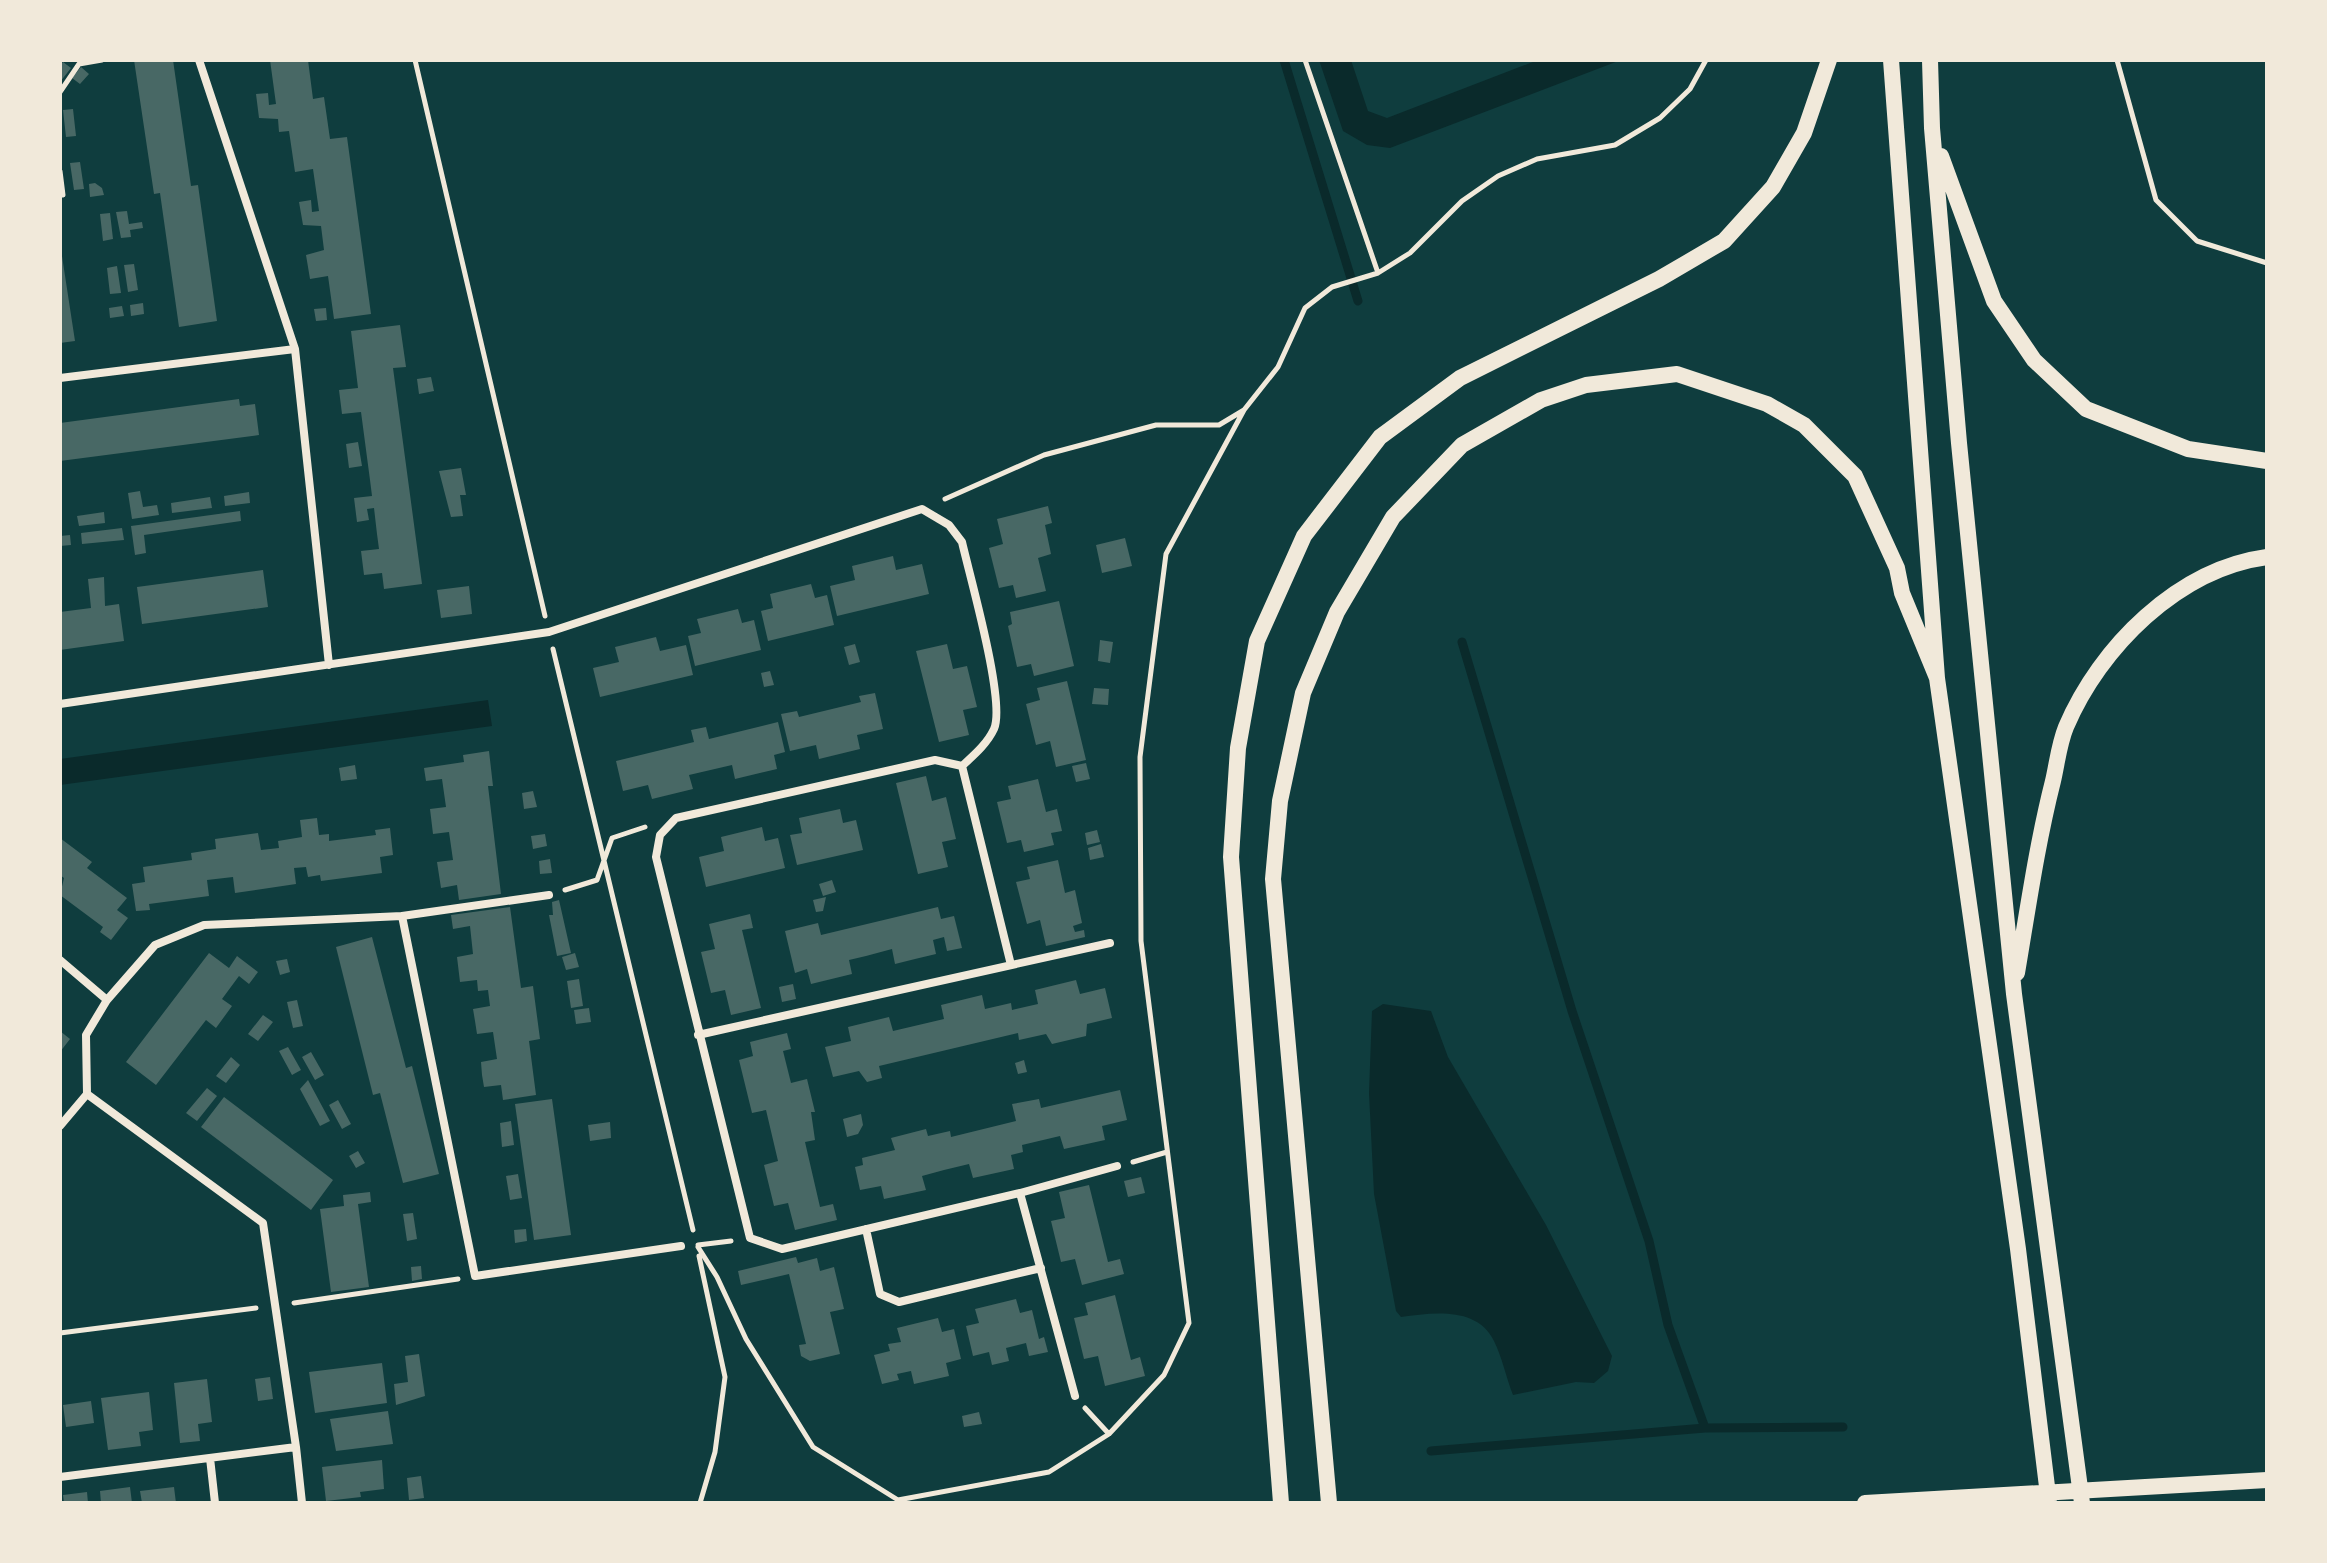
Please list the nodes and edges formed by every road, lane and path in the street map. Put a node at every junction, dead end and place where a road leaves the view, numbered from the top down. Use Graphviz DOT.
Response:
graph roads {
  1 [pos="102,60"];
  2 [pos="199,60"];
  3 [pos="415,60"];
  4 [pos="1305,60"];
  5 [pos="1706,60"];
  6 [pos="1829,60"];
  7 [pos="1891,60"];
  8 [pos="1930,60"];
  9 [pos="2117,60"];
  10 [pos="60,92"];
  11 [pos="1932,128"];
  12 [pos="60,171"];
  13 [pos="60,195"];
  14 [pos="2267,263"];
  15 [pos="1378,273"];
  16 [pos="295,349"];
  17 [pos="60,378"];
  18 [pos="1244,410"];
  19 [pos="2267,461"];
  20 [pos="922,509"];
  21 [pos="2267,557"];
  22 [pos="549,632"];
  23 [pos="329,665"];
  24 [pos="1937,678"];
  25 [pos="60,704"];
  26 [pos="962,766"];
  27 [pos="660,835"];
  28 [pos="605,861"];
  29 [pos="549,895"];
  30 [pos="402,916"];
  31 [pos="1110,943"];
  32 [pos="60,960"];
  33 [pos="1011,965"];
  34 [pos="2014,994"];
  35 [pos="107,1000"];
  36 [pos="698,1035"];
  37 [pos="87,1094"];
  38 [pos="60,1126"];
  39 [pos="1167,1152"];
  40 [pos="1117,1166"];
  41 [pos="1020,1193"];
  42 [pos="866,1229"];
  43 [pos="750,1238"];
  44 [pos="697,1245"];
  45 [pos="681,1246"];
  46 [pos="1041,1268"];
  47 [pos="1075,1396"];
  48 [pos="1109,1434"];
  49 [pos="296,1447"];
  50 [pos="210,1458"];
  51 [pos="60,1477"];
  52 [pos="2267,1480"];
  53 [pos="215,1503"];
  54 [pos="302,1503"];
  55 [pos="700,1503"];
  56 [pos="1281,1503"];
  57 [pos="1329,1503"];
  58 [pos="1865,1503"];
  59 [pos="2049,1503"];
  60 [pos="2082,1503"];
  1 -- 10 [label="path"];
  2 -- 16 [label="street"];
  3 -- 22 [label="path"];
  4 -- 15 [label="path"];
  5 -- 15 [label="path"];
  6 -- 56 [label="main road"];
  7 -- 24 [label="main road"];
  8 -- 11 [label="main road"];
  9 -- 14 [label="path"];
  11 -- 19 [label="main road"];
  11 -- 34 [label="main road"];
  12 -- 13 [label="path"];
  15 -- 18 [label="path"];
  16 -- 17 [label="street"];
  16 -- 23 [label="street"];
  18 -- 20 [label="path"];
  18 -- 39 [label="path"];
  20 -- 22 [label="street"];
  20 -- 26 [label="street"];
  21 -- 34 [label="main road"];
  22 -- 23 [label="street"];
  22 -- 28 [label="path"];
  23 -- 25 [label="street"];
  24 -- 57 [label="main road"];
  24 -- 59 [label="main road"];
  26 -- 27 [label="street"];
  26 -- 33 [label="street"];
  27 -- 28 [label="path"];
  27 -- 36 [label="street"];
  28 -- 29 [label="path"];
  28 -- 44 [label="path"];
  29 -- 30 [label="street"];
  30 -- 35 [label="street"];
  30 -- 45 [label="street"];
  31 -- 33 [label="street"];
  32 -- 35 [label="street"];
  33 -- 36 [label="street"];
  34 -- 60 [label="main road"];
  35 -- 37 [label="street"];
  36 -- 43 [label="street"];
  37 -- 38 [label="street"];
  37 -- 49 [label="street"];
  39 -- 40 [label="path"];
  39 -- 48 [label="path"];
  40 -- 41 [label="street"];
  41 -- 42 [label="street"];
  41 -- 46 [label="street"];
  42 -- 43 [label="street"];
  42 -- 46 [label="street"];
  43 -- 44 [label="path"];
  44 -- 45 [label="path"];
  44 -- 48 [label="path"];
  44 -- 55 [label="path"];
  46 -- 47 [label="street"];
  47 -- 48 [label="path"];
  49 -- 50 [label="street"];
  49 -- 54 [label="street"];
  50 -- 51 [label="street"];
  50 -- 53 [label="street"];
  52 -- 58 [label="main road"];
}
